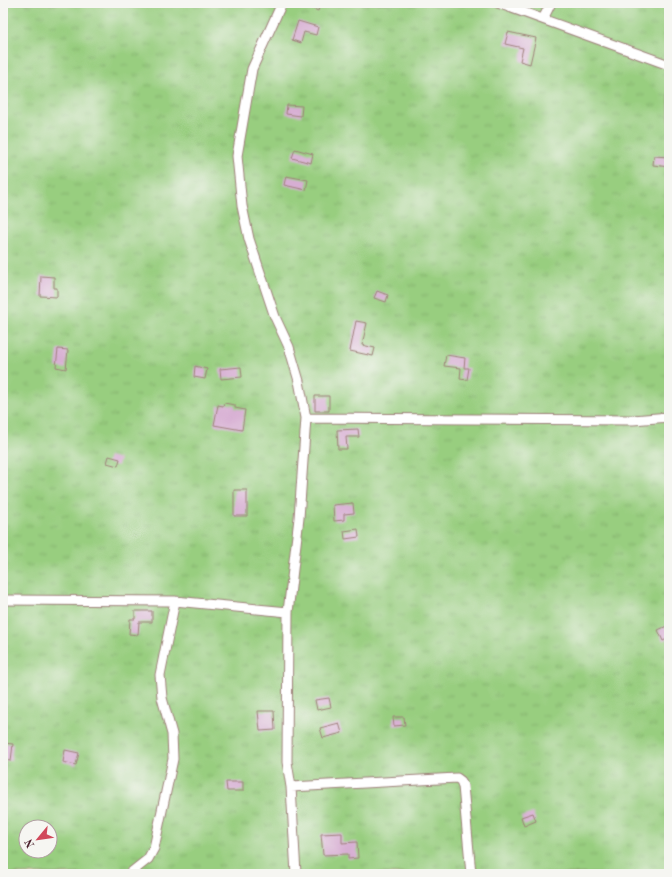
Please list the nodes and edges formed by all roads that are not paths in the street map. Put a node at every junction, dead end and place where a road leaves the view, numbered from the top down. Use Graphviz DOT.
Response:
graph roads {
  1 [pos="282,3"];
  2 [pos="498,3"];
  3 [pos="551,3"];
  4 [pos="543,19"];
  5 [pos="669,65"];
  6 [pos="669,417"];
  7 [pos="306,418"];
  8 [pos="3,600"];
  9 [pos="175,601"];
  10 [pos="288,612"];
  11 [pos="291,787"];
  12 [pos="129,874"];
  13 [pos="296,874"];
  14 [pos="471,874"];
  1 -- 7 [label="street"];
  2 -- 4 [label="street"];
  3 -- 4 [label="street"];
  4 -- 5 [label="street"];
  6 -- 7 [label="street"];
  7 -- 10 [label="street"];
  8 -- 9 [label="street"];
  9 -- 10 [label="street"];
  9 -- 12 [label="street"];
  10 -- 11 [label="street"];
  11 -- 13 [label="street"];
  11 -- 14 [label="street"];
}
